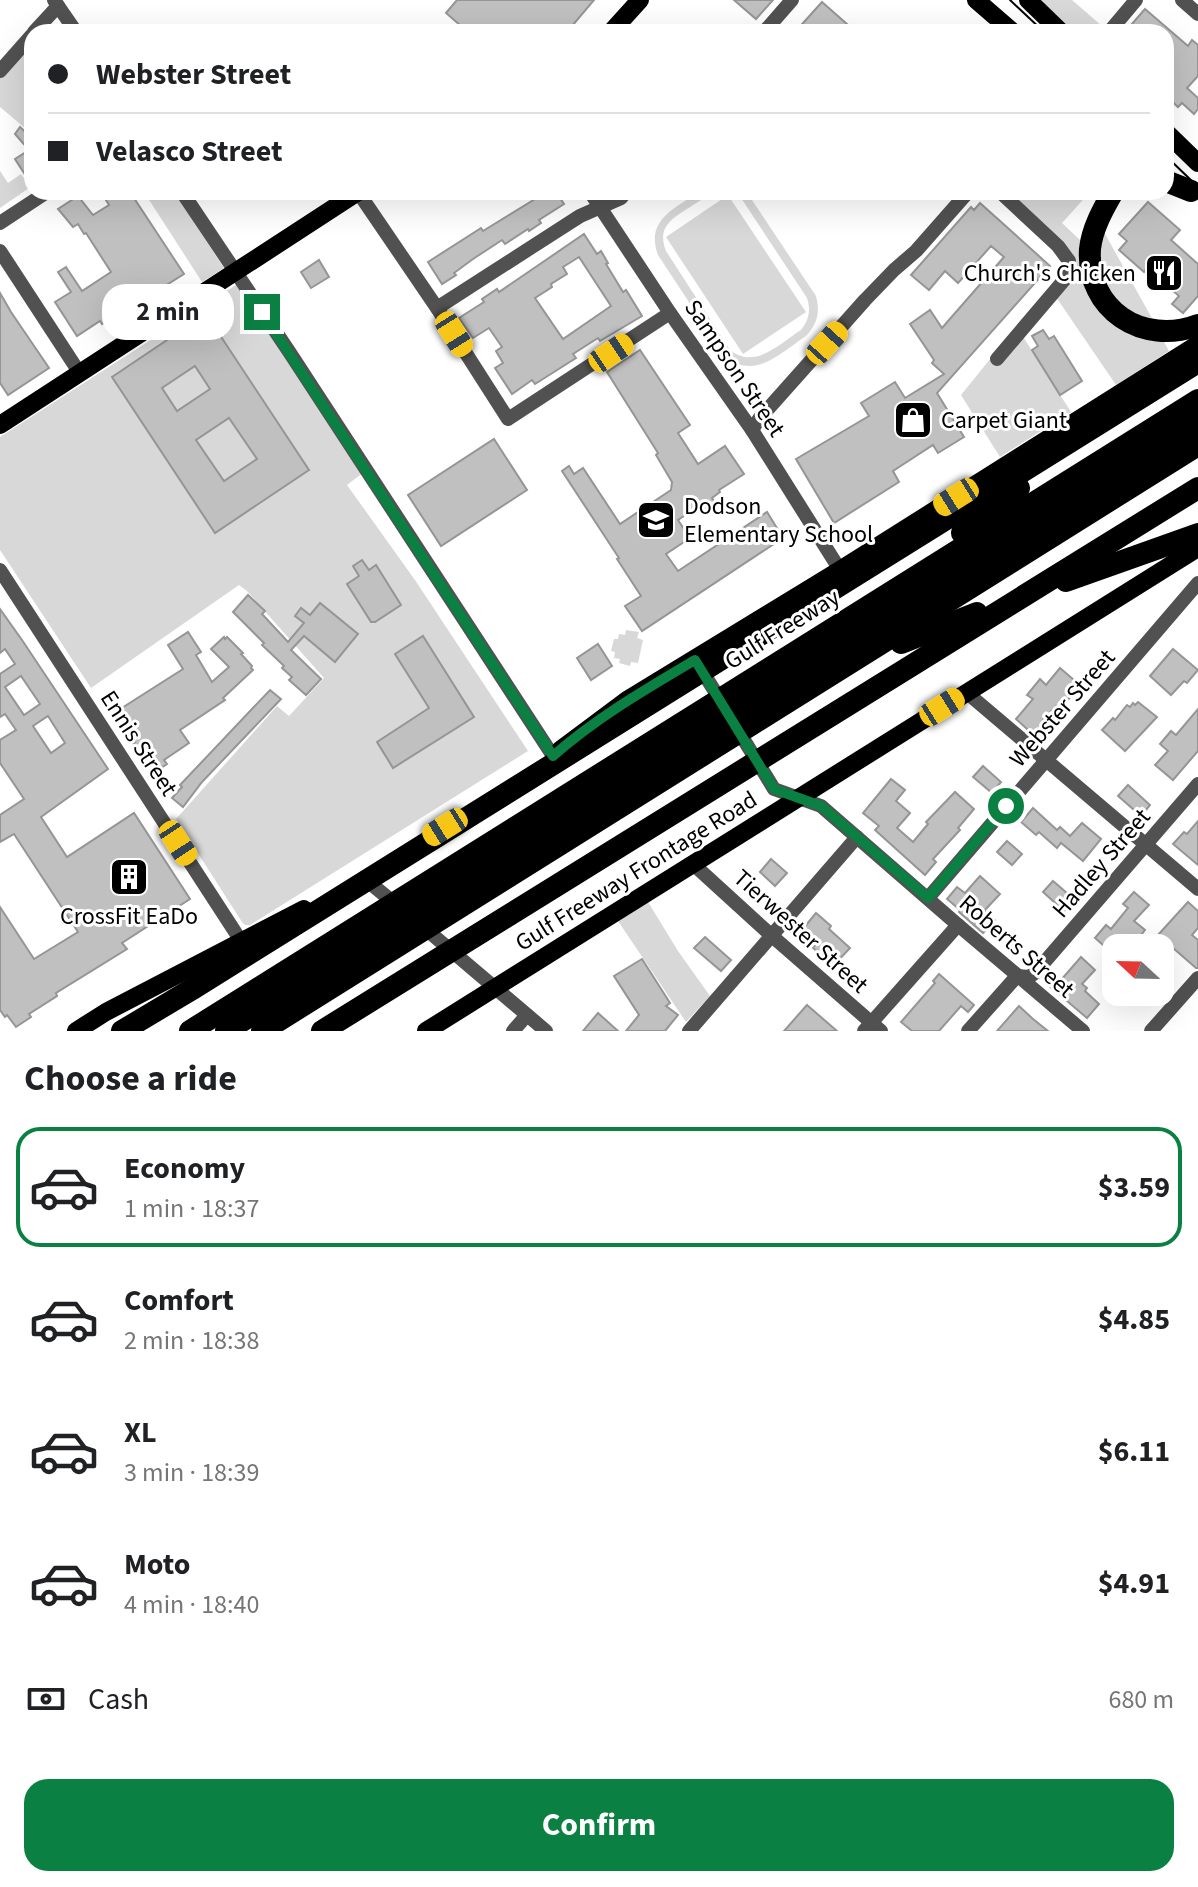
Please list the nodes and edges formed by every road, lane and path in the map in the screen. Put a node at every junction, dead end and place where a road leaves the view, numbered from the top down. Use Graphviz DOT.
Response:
graph roads {
  1 [pos="640,0"];
  2 [pos="792,0"];
  3 [pos="976,0"];
  4 [pos="1028,0"];
  5 [pos="1136,0"];
  6 [pos="1182,0"];
  7 [pos="56,3"];
  8 [pos="1198,14"];
  9 [pos="40,24"];
  10 [pos="70,24"];
  11 [pos="618,24"];
  12 [pos="771,24"];
  13 [pos="1004,24"];
  14 [pos="1053,24"];
  15 [pos="1116,24"];
  16 [pos="24,43"];
  17 [pos="0,71"];
  18 [pos="1174,140"];
  19 [pos="1198,163"];
  20 [pos="1174,175"];
  21 [pos="1174,185"];
  22 [pos="1195,195"];
  23 [pos="35,200"];
  24 [pos="187,200"];
  25 [pos="346,200"];
  26 [pos="363,200"];
  27 [pos="595,200"];
  28 [pos="616,200"];
  29 [pos="961,200"];
  30 [pos="1009,200"];
  31 [pos="1110,200"];
  32 [pos="600,207"];
  33 [pos="0,223"];
  34 [pos="0,251"];
  35 [pos="235,272"];
  36 [pos="437,308"];
  37 [pos="670,313"];
  38 [pos="1198,325"];
  39 [pos="1193,353"];
  40 [pos="997,359"];
  41 [pos="79,372"];
  42 [pos="1198,400"];
  43 [pos="0,425"];
  44 [pos="1190,428"];
  45 [pos="752,430"];
  46 [pos="1198,488"];
  47 [pos="1198,534"];
  48 [pos="1198,548"];
  49 [pos="0,570"];
  50 [pos="840,570"];
  51 [pos="1198,583"];
  52 [pos="6,593"];
  53 [pos="874,602"];
  54 [pos="695,660"];
  55 [pos="811,664"];
  56 [pos="845,666"];
  57 [pos="966,692"];
  58 [pos="553,756"];
  59 [pos="1046,761"];
  60 [pos="1198,784"];
  61 [pos="799,798"];
  62 [pos="857,837"];
  63 [pos="1146,846"];
  64 [pos="693,864"];
  65 [pos="364,878"];
  66 [pos="1198,889"];
  67 [pos="928,898"];
  68 [pos="958,925"];
  69 [pos="772,936"];
  70 [pos="241,941"];
  71 [pos="358,949"];
  72 [pos="1017,976"];
  73 [pos="1198,978"];
  74 [pos="495,988"];
  75 [pos="393,996"];
  76 [pos="527,1015"];
  77 [pos="872,1028"];
  78 [pos="76,1031"];
  79 [pos="122,1031"];
  80 [pos="190,1031"];
  81 [pos="226,1031"];
  82 [pos="262,1031"];
  83 [pos="322,1031"];
  84 [pos="352,1031"];
  85 [pos="426,1031"];
  86 [pos="513,1031"];
  87 [pos="546,1031"];
  88 [pos="689,1031"];
  89 [pos="968,1031"];
  90 [pos="1083,1031"];
  91 [pos="1151,1031"];
  1 -- 11 [label="main road"];
  2 -- 12 [label="street"];
  3 -- 13 [label="main road"];
  4 -- 14 [label="main road"];
  5 -- 15 [label="street"];
  6 -- 8 [label="street"];
  7 -- 9 [label="street"];
  7 -- 10 [label="street"];
  16 -- 17 [label="street"];
  18 -- 19 [label="main road"];
  20 -- 22 [label="main road"];
  21 -- 22 [label="highway"];
  23 -- 33 [label="street"];
  24 -- 35 [label="street"];
  25 -- 35 [label="main road"];
  26 -- 36 [label="street"];
  27 -- 32 [label="street, Sampson Street"];
  28 -- 32 [label="street"];
  29 -- 45 [label="street"];
  30 -- 40 [label="street"];
  31 -- 38 [label="highway"];
  32 -- 36 [label="street"];
  32 -- 37 [label="street, Sampson Street"];
  34 -- 41 [label="street"];
  35 -- 41 [label="main road"];
  35 -- 58 [label="street"];
  36 -- 37 [label="street"];
  37 -- 45 [label="street, Sampson Street"];
  39 -- 50 [label="main road"];
  39 -- 53 [label="highway"];
  39 -- 79 [label="highway"];
  41 -- 43 [label="main road"];
  42 -- 44 [label="highway, Gulf Freeway"];
  44 -- 53 [label="highway, Gulf Freeway"];
  44 -- 55 [label="highway, Gulf Freeway"];
  44 -- 56 [label="highway, Gulf Freeway"];
  45 -- 50 [label="street, Sampson Street"];
  46 -- 75 [label="highway"];
  47 -- 56 [label="highway"];
  48 -- 57 [label="main road, Gulf Freeway Frontage Road"];
  49 -- 52 [label="street, Ennis Street"];
  50 -- 54 [label="main road"];
  51 -- 59 [label="street, Webster Street"];
  52 -- 70 [label="street, Ennis Street"];
  53 -- 55 [label="highway, Gulf Freeway"];
  54 -- 58 [label="main road"];
  54 -- 61 [label="street, Roberts Street"];
  55 -- 56 [label="highway, Gulf Freeway"];
  55 -- 71 [label="highway, Gulf Freeway"];
  55 -- 71 [label="highway, Gulf Freeway"];
  57 -- 59 [label="street"];
  57 -- 61 [label="main road, Gulf Freeway Frontage Road"];
  58 -- 65 [label="main road"];
  59 -- 63 [label="street"];
  59 -- 67 [label="street, Webster Street"];
  60 -- 63 [label="street, Hadley Street"];
  61 -- 62 [label="street, Roberts Street"];
  61 -- 64 [label="main road, Gulf Freeway Frontage Road"];
  62 -- 67 [label="street, Roberts Street"];
  62 -- 69 [label="street"];
  63 -- 66 [label="street"];
  63 -- 72 [label="street, Hadley Street"];
  64 -- 69 [label="street, Tierwester Street"];
  64 -- 74 [label="main road, Gulf Freeway Frontage Road"];
  65 -- 70 [label="main road"];
  65 -- 74 [label="street"];
  67 -- 68 [label="street, Roberts Street"];
  68 -- 72 [label="street, Roberts Street"];
  68 -- 77 [label="street"];
  69 -- 77 [label="street, Tierwester Street"];
  69 -- 88 [label="street"];
  70 -- 78 [label="main road"];
  71 -- 80 [label="highway, Gulf Freeway"];
  71 -- 81 [label="highway, Gulf Freeway"];
  71 -- 82 [label="highway, Gulf Freeway"];
  72 -- 89 [label="street, Hadley Street"];
  72 -- 90 [label="street, Roberts Street"];
  73 -- 91 [label="street"];
  74 -- 76 [label="street"];
  74 -- 85 [label="main road, Gulf Freeway Frontage Road"];
  75 -- 83 [label="highway"];
  75 -- 84 [label="highway"];
  76 -- 86 [label="street"];
  76 -- 87 [label="street"];
}
